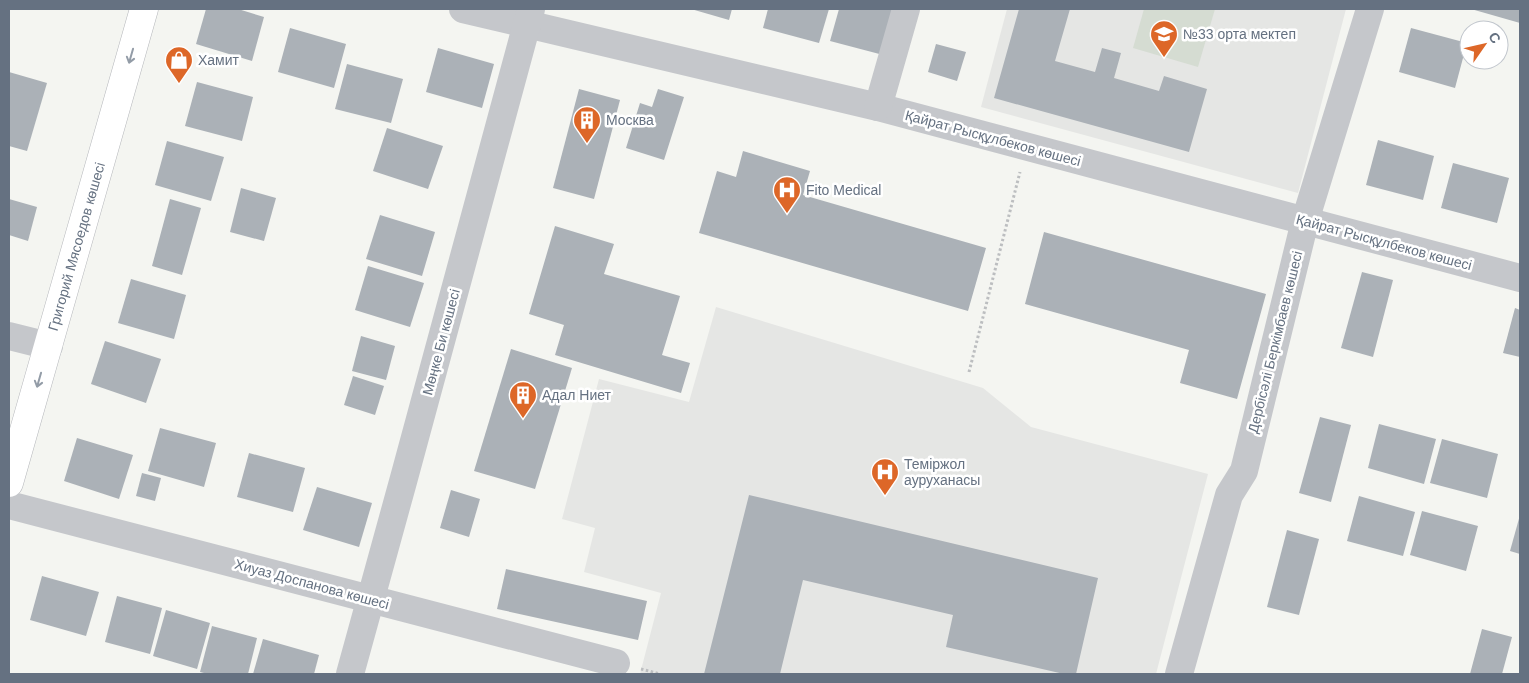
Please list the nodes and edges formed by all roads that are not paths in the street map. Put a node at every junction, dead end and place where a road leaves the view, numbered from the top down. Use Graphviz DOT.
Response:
graph roads {
  1 [pos="144,9"];
  2 [pos="463,9"];
  3 [pos="906,9"];
  4 [pos="1370,9"];
  5 [pos="529,16"];
  6 [pos="878,107"];
  7 [pos="1305,221"];
  8 [pos="1520,278"];
  9 [pos="9,336"];
  10 [pos="49,346"];
  11 [pos="9,483"];
  12 [pos="9,505"];
  13 [pos="370,599"];
  14 [pos="616,663"];
  15 [pos="350,674"];
  16 [pos="1179,674"];
  1 -- 10 [label="main road, Григорий Мясоедов көшесі, one-way"];
  2 -- 5 [label="street, Қайрат Рысқұлбеков көшесі"];
  3 -- 6 [label="street"];
  4 -- 7 [label="street, Дербісәлі Беркімбаев көшесі"];
  5 -- 6 [label="street, Қайрат Рысқұлбеков көшесі"];
  5 -- 13 [label="street, Мөңке Би көшесі"];
  6 -- 7 [label="street, Қайрат Рысқұлбеков көшесі"];
  7 -- 8 [label="street, Қайрат Рысқұлбеков көшесі"];
  7 -- 16 [label="street, Дербісәлі Беркімбаев көшесі"];
  9 -- 10 [label="street"];
  10 -- 11 [label="main road, Григорий Мясоедов көшесі, one-way"];
  12 -- 13 [label="street, Хиуаз Доспанова көшесі"];
  13 -- 14 [label="street, Хиуаз Доспанова көшесі"];
  13 -- 15 [label="street, Мөңке Би көшесі"];
}
